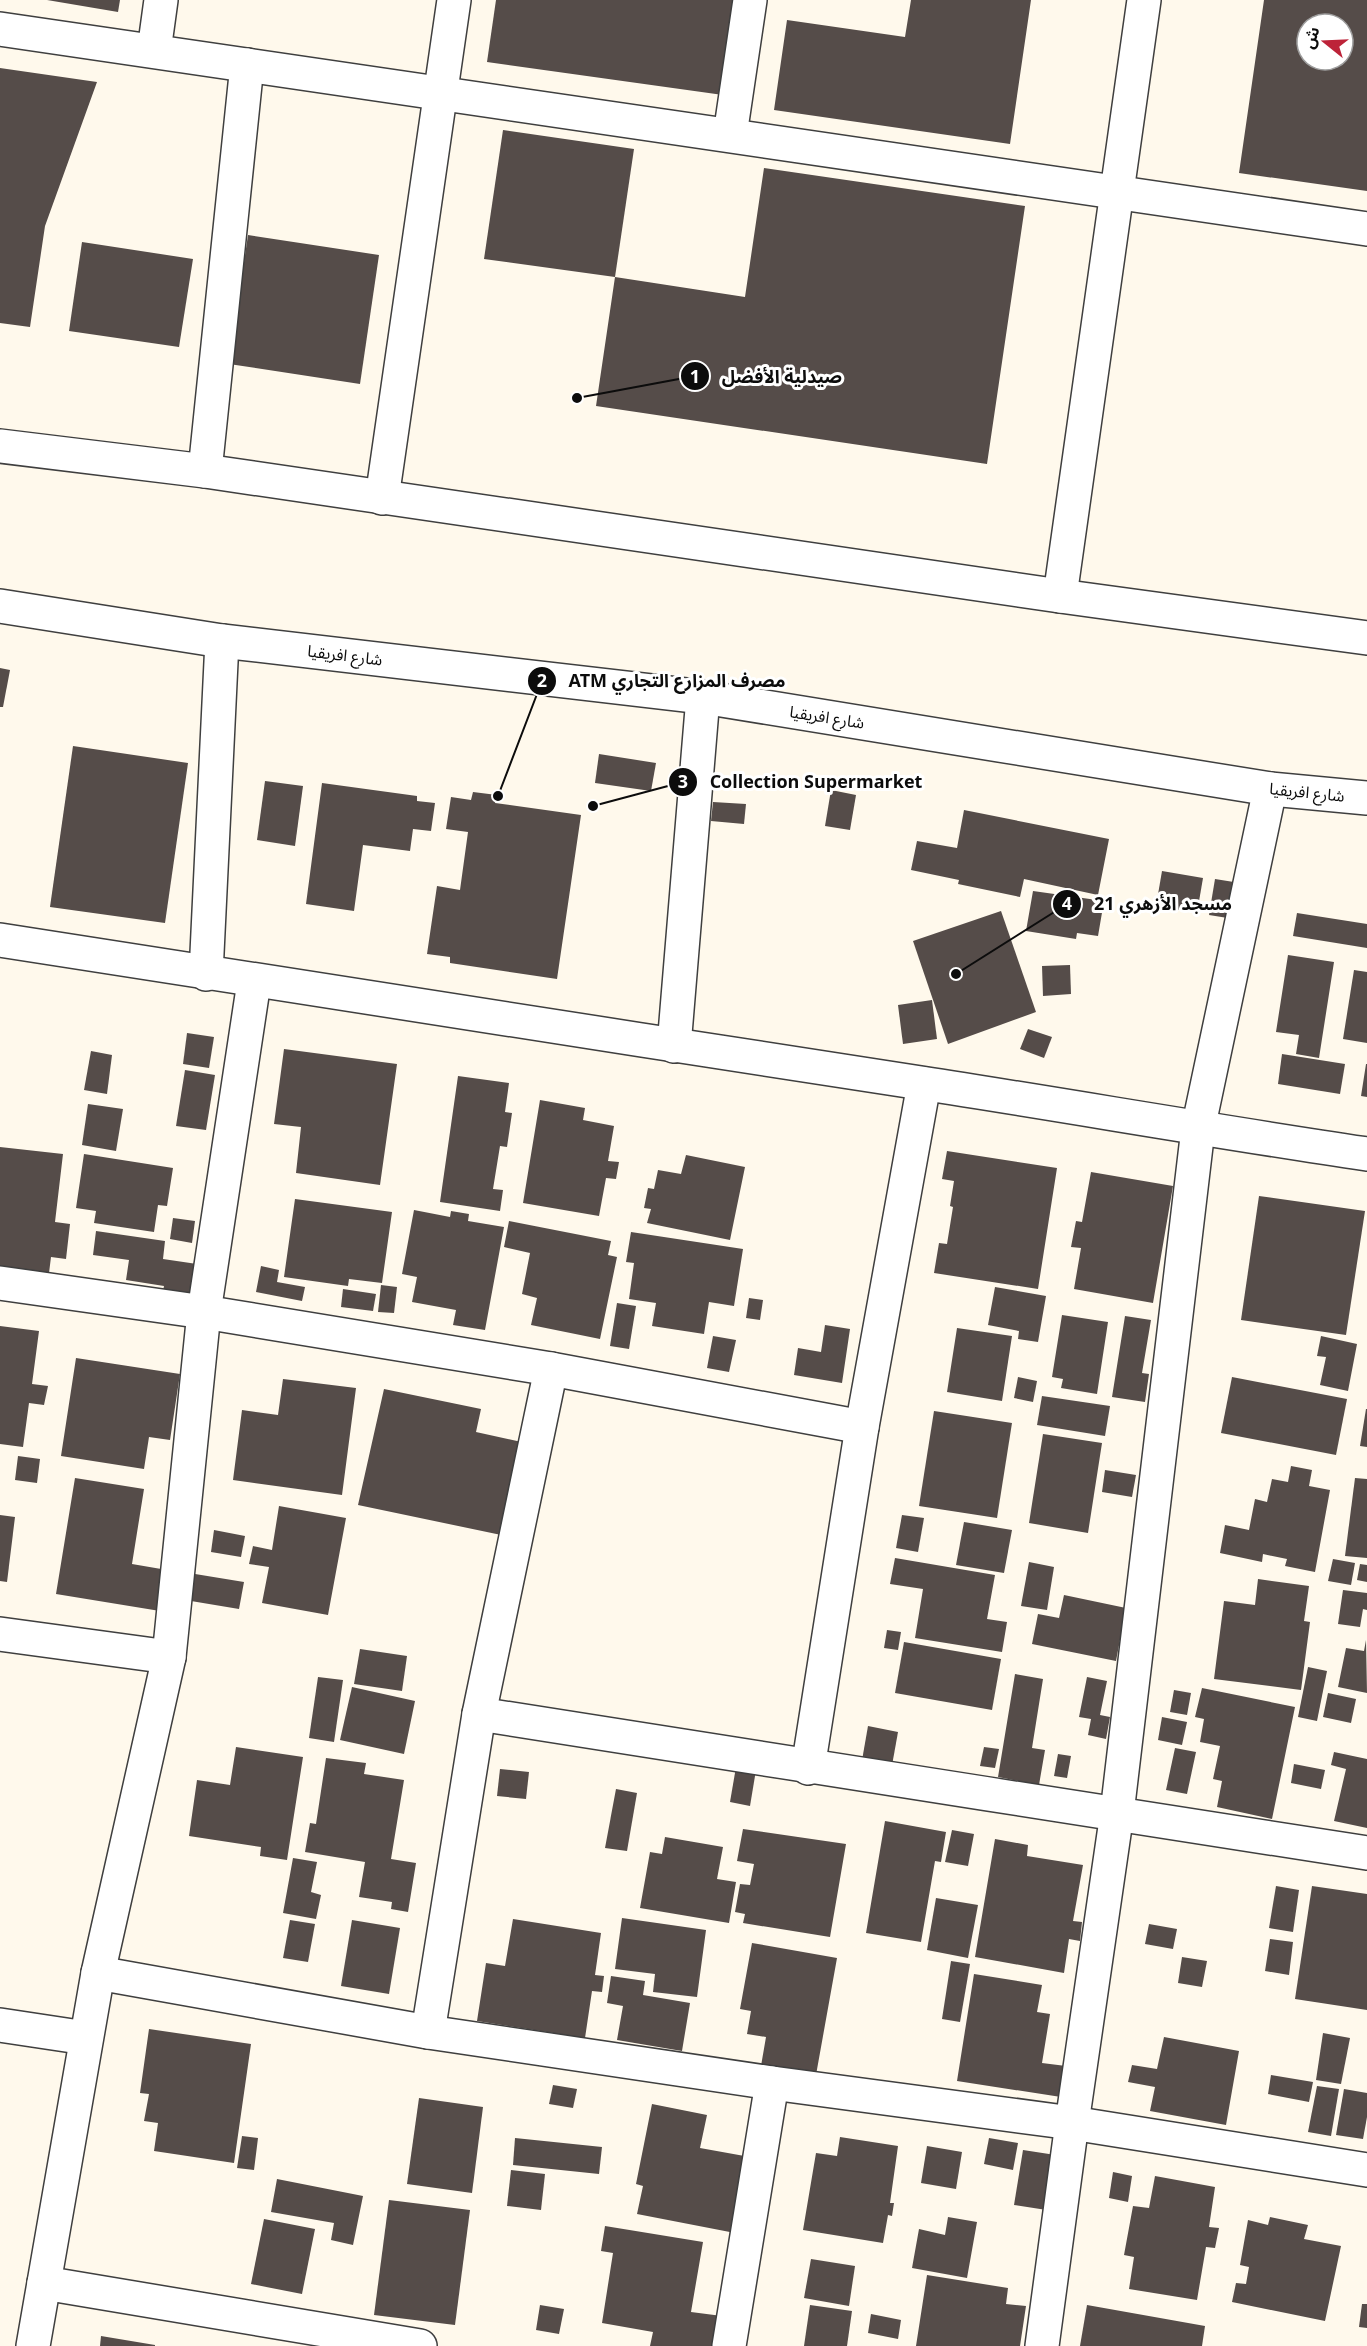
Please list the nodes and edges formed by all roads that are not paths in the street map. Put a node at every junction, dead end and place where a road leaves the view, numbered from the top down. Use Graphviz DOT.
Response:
graph roads {
  1 [pos="161,0"];
  2 [pos="453,0"];
  3 [pos="750,0"];
  4 [pos="1144,0"];
  5 [pos="0,29"];
  6 [pos="154,51"];
  7 [pos="247,65"];
  8 [pos="440,93"];
  9 [pos="730,135"];
  10 [pos="1116,192"];
  11 [pos="1367,229"];
  12 [pos="0,446"];
  13 [pos="205,471"];
  14 [pos="382,498"];
  15 [pos="1059,596"];
  16 [pos="0,606"];
  17 [pos="1367,638"];
  18 [pos="222,641"];
  19 [pos="703,697"];
  20 [pos="1270,789"];
  21 [pos="1367,798"];
  22 [pos="0,940"];
  23 [pos="206,974"];
  24 [pos="255,982"];
  25 [pos="674,1046"];
  26 [pos="924,1084"];
  27 [pos="1198,1129"];
  28 [pos="1367,1154"];
  29 [pos="0,1283"];
  30 [pos="204,1312"];
  31 [pos="551,1369"];
  32 [pos="862,1427"];
  33 [pos="0,1634"];
  34 [pos="169,1657"];
  35 [pos="479,1714"];
  36 [pos="808,1768"];
  37 [pos="1116,1813"];
  38 [pos="1367,1853"];
  39 [pos="98,1973"];
  40 [pos="0,2025"];
  41 [pos="428,2032"];
  42 [pos="86,2038"];
  43 [pos="772,2083"];
  44 [pos="1072,2123"];
  45 [pos="1367,2170"];
  46 [pos="44,2283"];
  47 [pos="363,2342"];
  48 [pos="33,2346"];
  49 [pos="420,2346"];
  50 [pos="729,2346"];
  51 [pos="1042,2346"];
  1 -- 6 [label="street"];
  2 -- 8 [label="street"];
  3 -- 9 [label="street"];
  4 -- 10 [label="street"];
  5 -- 6 [label="street"];
  6 -- 7 [label="street"];
  7 -- 8 [label="street"];
  7 -- 13 [label="street"];
  8 -- 9 [label="street"];
  8 -- 14 [label="street"];
  9 -- 10 [label="street"];
  10 -- 11 [label="street"];
  10 -- 15 [label="street"];
  12 -- 13 [label="street"];
  13 -- 14 [label="street"];
  14 -- 15 [label="street"];
  15 -- 17 [label="street"];
  16 -- 18 [label="street, شارع افريقيا"];
  18 -- 19 [label="street, شارع افريقيا"];
  18 -- 23 [label="street"];
  19 -- 20 [label="street, شارع افريقيا"];
  19 -- 25 [label="street"];
  20 -- 21 [label="street, شارع افريقيا"];
  20 -- 27 [label="street"];
  22 -- 23 [label="street"];
  23 -- 24 [label="street"];
  24 -- 25 [label="street"];
  24 -- 30 [label="street"];
  25 -- 26 [label="street"];
  26 -- 27 [label="street"];
  26 -- 32 [label="street"];
  27 -- 28 [label="street"];
  27 -- 37 [label="street"];
  29 -- 30 [label="street"];
  30 -- 31 [label="street"];
  30 -- 34 [label="street"];
  31 -- 32 [label="street"];
  31 -- 35 [label="street"];
  32 -- 36 [label="street"];
  33 -- 34 [label="street"];
  34 -- 39 [label="street"];
  35 -- 36 [label="street"];
  35 -- 41 [label="street"];
  36 -- 37 [label="street"];
  37 -- 38 [label="street"];
  37 -- 44 [label="street"];
  39 -- 41 [label="street"];
  39 -- 42 [label="street"];
  40 -- 42 [label="street"];
  41 -- 43 [label="street"];
  42 -- 46 [label="street"];
  43 -- 44 [label="street"];
  43 -- 50 [label="street"];
  44 -- 45 [label="street"];
  44 -- 51 [label="street"];
  46 -- 47 [label="street"];
  46 -- 48 [label="street"];
  47 -- 49 [label="street"];
}
